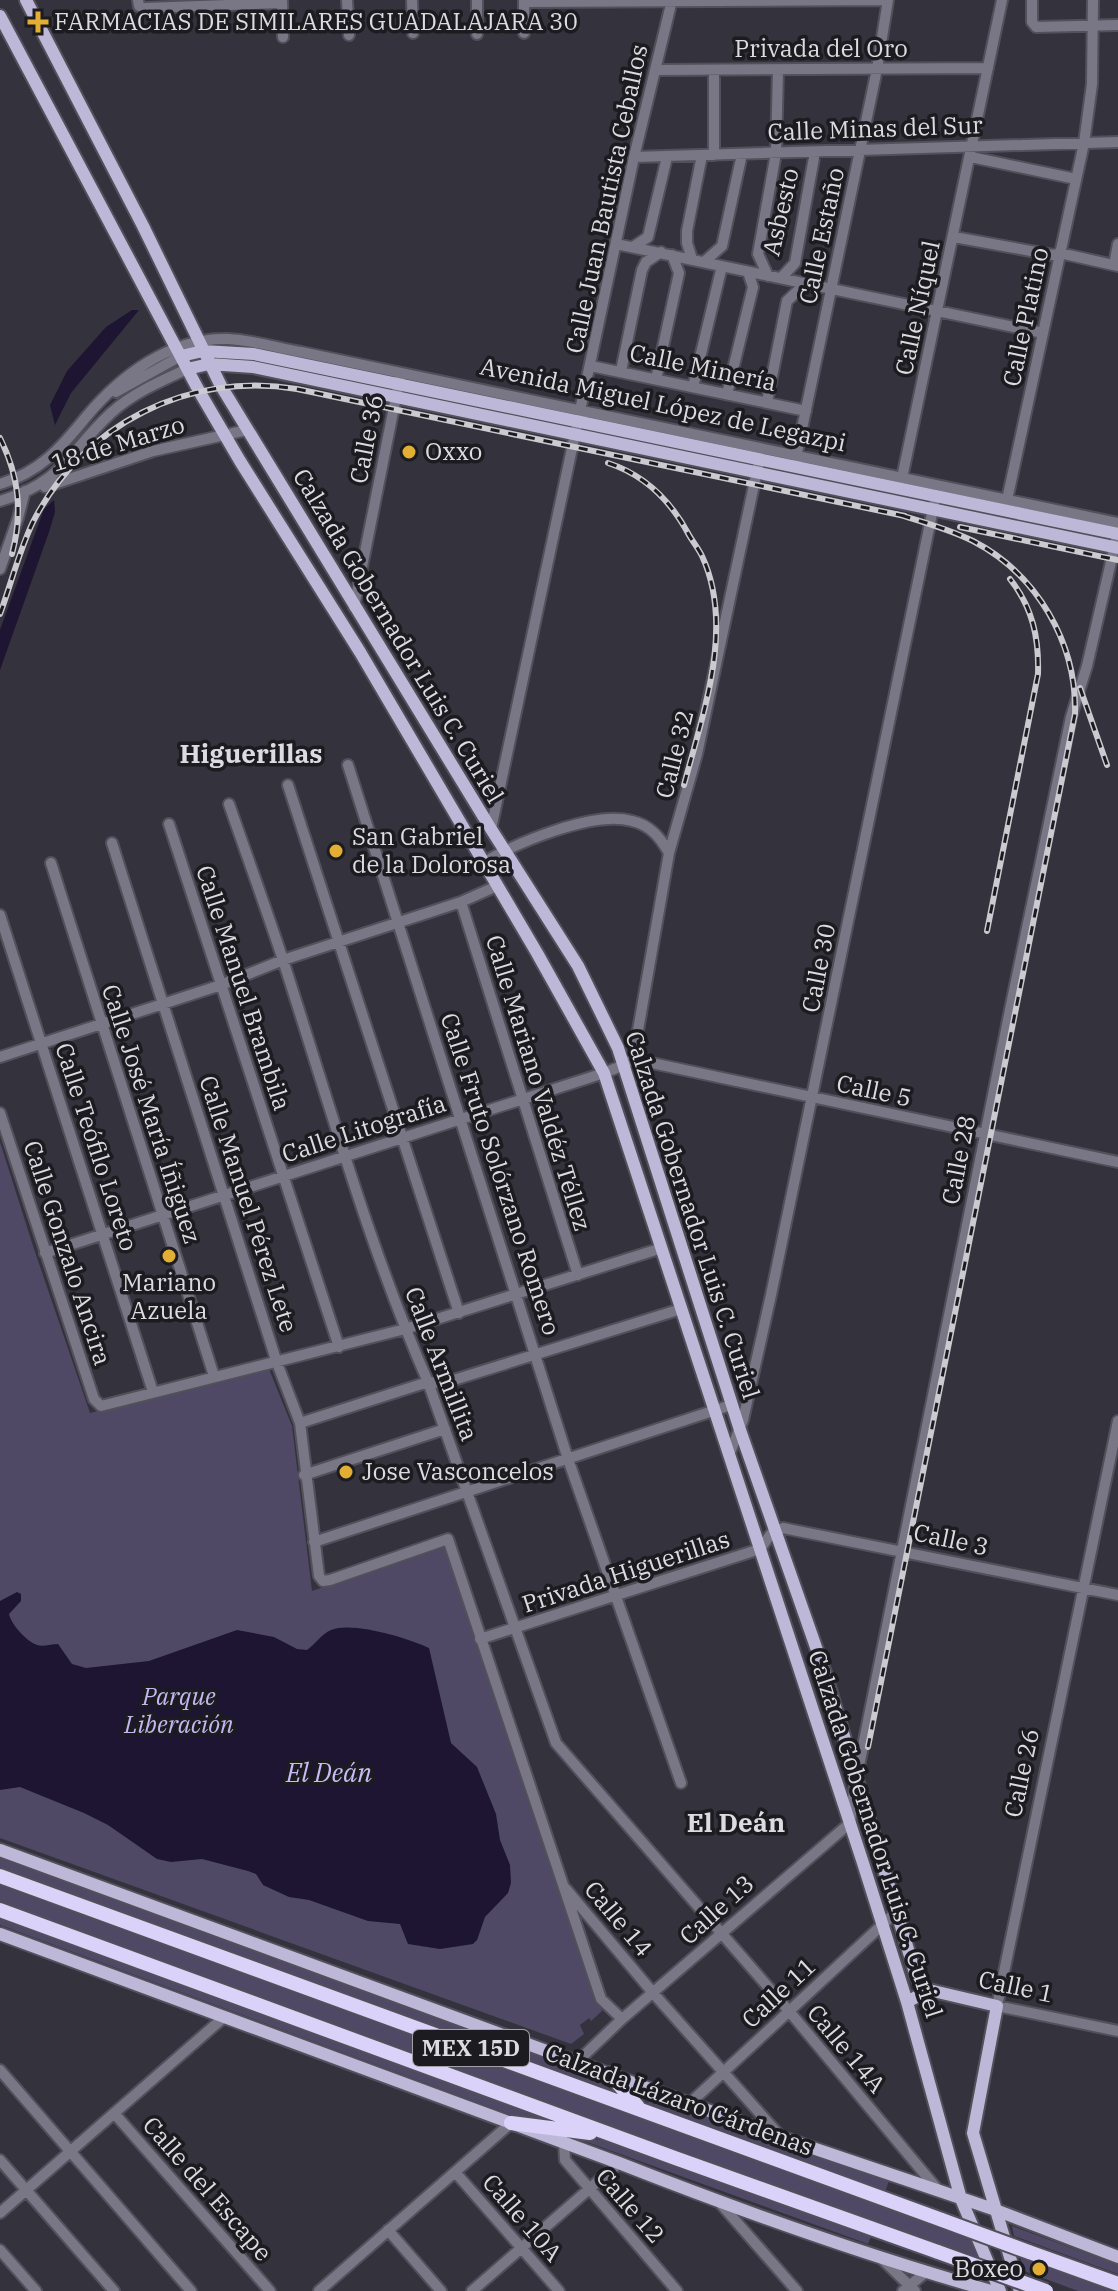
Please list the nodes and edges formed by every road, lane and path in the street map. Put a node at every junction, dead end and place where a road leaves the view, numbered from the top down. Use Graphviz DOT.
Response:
graph roads {
  1 [pos="26,0"];
  2 [pos="347,0"];
  3 [pos="412,0"];
  4 [pos="477,0"];
  5 [pos="781,0"];
  6 [pos="886,0"];
  7 [pos="1002,0"];
  8 [pos="1032,0"];
  9 [pos="1093,0"];
  10 [pos="524,1"];
  11 [pos="672,1"];
  12 [pos="282,2"];
  13 [pos="138,3"];
  14 [pos="0,16"];
  15 [pos="1094,25"];
  16 [pos="1118,25"];
  17 [pos="413,33"];
  18 [pos="524,33"];
  19 [pos="477,34"];
  20 [pos="349,35"];
  21 [pos="283,37"];
  22 [pos="988,68"];
  23 [pos="877,69"];
  24 [pos="655,70"];
  25 [pos="714,70"];
  26 [pos="778,70"];
  27 [pos="1118,142"];
  28 [pos="1084,143"];
  29 [pos="860,150"];
  30 [pos="815,152"];
  31 [pos="972,152"];
  32 [pos="776,153"];
  33 [pos="742,154"];
  34 [pos="702,155"];
  35 [pos="714,155"];
  36 [pos="634,157"];
  37 [pos="667,157"];
  38 [pos="1076,179"];
  39 [pos="954,237"];
  40 [pos="616,244"];
  41 [pos="1118,244"];
  42 [pos="633,247"];
  43 [pos="666,253"];
  44 [pos="1060,253"];
  45 [pos="698,260"];
  46 [pos="722,266"];
  47 [pos="1116,266"];
  48 [pos="748,272"];
  49 [pos="768,276"];
  50 [pos="781,278"];
  51 [pos="806,283"];
  52 [pos="831,289"];
  53 [pos="938,311"];
  54 [pos="1043,333"];
  55 [pos="201,347"];
  56 [pos="179,353"];
  57 [pos="209,364"];
  58 [pos="591,366"];
  59 [pos="187,369"];
  60 [pos="621,371"];
  61 [pos="400,378"];
  62 [pos="656,379"];
  63 [pos="693,387"];
  64 [pos="727,394"];
  65 [pos="396,398"];
  66 [pos="767,402"];
  67 [pos="806,411"];
  68 [pos="580,416"];
  69 [pos="247,430"];
  70 [pos="224,434"];
  71 [pos="576,435"];
  72 [pos="761,454"];
  73 [pos="794,467"];
  74 [pos="30,473"];
  75 [pos="757,474"];
  76 [pos="902,478"];
  77 [pos="0,484"];
  78 [pos="24,494"];
  79 [pos="935,497"];
  80 [pos="1007,500"];
  81 [pos="0,501"];
  82 [pos="1118,523"];
  83 [pos="1117,539"];
  84 [pos="0,569"];
  85 [pos="354,607"];
  86 [pos="348,765"];
  87 [pos="288,785"];
  88 [pos="229,804"];
  89 [pos="169,824"];
  90 [pos="491,829"];
  91 [pos="112,843"];
  92 [pos="504,851"];
  93 [pos="669,853"];
  94 [pos="51,863"];
  95 [pos="483,863"];
  96 [pos="497,886"];
  97 [pos="461,902"];
  98 [pos="0,915"];
  99 [pos="400,922"];
  100 [pos="340,942"];
  101 [pos="283,960"];
  102 [pos="221,985"];
  103 [pos="163,1004"];
  104 [pos="101,1024"];
  105 [pos="41,1043"];
  106 [pos="0,1057"];
  107 [pos="629,1062"];
  108 [pos="604,1073"];
  109 [pos="522,1099"];
  110 [pos="813,1099"];
  111 [pos="0,1113"];
  112 [pos="461,1119"];
  113 [pos="984,1134"];
  114 [pos="403,1138"];
  115 [pos="344,1156"];
  116 [pos="1118,1162"];
  117 [pos="283,1176"];
  118 [pos="224,1195"];
  119 [pos="163,1215"];
  120 [pos="103,1234"];
  121 [pos="662,1248"];
  122 [pos="45,1253"];
  123 [pos="578,1275"];
  124 [pos="516,1294"];
  125 [pos="681,1309"];
  126 [pos="459,1313"];
  127 [pos="405,1329"];
  128 [pos="339,1347"];
  129 [pos="535,1354"];
  130 [pos="277,1363"];
  131 [pos="214,1376"];
  132 [pos="428,1382"];
  133 [pos="153,1392"];
  134 [pos="731,1405"];
  135 [pos="715,1410"];
  136 [pos="1118,1421"];
  137 [pos="300,1423"];
  138 [pos="445,1429"];
  139 [pos="740,1430"];
  140 [pos="729,1455"];
  141 [pos="568,1459"];
  142 [pos="304,1475"];
  143 [pos="467,1492"];
  144 [pos="776,1531"];
  145 [pos="314,1542"];
  146 [pos="760,1549"];
  147 [pos="902,1550"];
  148 [pos="323,1581"];
  149 [pos="1083,1587"];
  150 [pos="616,1595"];
  151 [pos="1118,1595"];
  152 [pos="513,1629"];
  153 [pos="480,1639"];
  154 [pos="681,1783"];
  155 [pos="856,1783"];
  156 [pos="850,1823"];
  157 [pos="0,1850"];
  158 [pos="0,1876"];
  159 [pos="562,1884"];
  160 [pos="0,1910"];
  161 [pos="896,1912"];
  162 [pos="882,1924"];
  163 [pos="722,1933"];
  164 [pos="0,1934"];
  165 [pos="924,1991"];
  166 [pos="654,1994"];
  167 [pos="907,2002"];
  168 [pos="997,2006"];
  169 [pos="789,2011"];
  170 [pos="223,2018"];
  171 [pos="622,2019"];
  172 [pos="1118,2031"];
  173 [pos="577,2062"];
  174 [pos="0,2070"];
  175 [pos="723,2072"];
  176 [pos="610,2074"];
  177 [pos="689,2104"];
  178 [pos="641,2110"];
  179 [pos="114,2113"];
  180 [pos="511,2123"];
  181 [pos="616,2137"];
  182 [pos="783,2138"];
  183 [pos="564,2143"];
  184 [pos="70,2152"];
  185 [pos="0,2160"];
  186 [pos="619,2163"];
  187 [pos="455,2172"];
  188 [pos="587,2189"];
  189 [pos="26,2190"];
  190 [pos="939,2192"];
  191 [pos="961,2199"];
  192 [pos="720,2203"];
  193 [pos="993,2209"];
  194 [pos="0,2213"];
  195 [pos="388,2230"];
  196 [pos="521,2248"];
  197 [pos="0,2250"];
  198 [pos="1118,2257"];
  199 [pos="881,2258"];
  200 [pos="926,2272"];
  201 [pos="1118,2284"];
  202 [pos="909,2289"];
  203 [pos="321,2290"];
  204 [pos="36,2291"];
  205 [pos="114,2291"];
  206 [pos="191,2291"];
  207 [pos="270,2291"];
  208 [pos="441,2291"];
  209 [pos="472,2291"];
  210 [pos="559,2291"];
  211 [pos="677,2291"];
  212 [pos="797,2291"];
  213 [pos="991,2291"];
  214 [pos="1000,2291"];
  215 [pos="1020,2291"];
  216 [pos="1046,2291"];
  1 -- 55 [label="main road, Calzada Gobernador Luis C. Curiel"];
  2 -- 20 [label="street"];
  3 -- 17 [label="street"];
  4 -- 19 [label="street"];
  5 -- 6 [label="street"];
  5 -- 11 [label="street"];
  6 -- 23 [label="street, Calle Estaño"];
  7 -- 22 [label="street, Calle Níquel"];
  8 -- 15 [label="street"];
  9 -- 15 [label="street, Calle Platino"];
  10 -- 11 [label="street"];
  10 -- 18 [label="street"];
  11 -- 24 [label="street, Calle Juan Bautista Ceballos"];
  12 -- 13 [label="street"];
  12 -- 21 [label="street"];
  14 -- 56 [label="main road, Calzada Gobernador Luis C. Curiel"];
  15 -- 16 [label="street"];
  15 -- 28 [label="street, Calle Platino"];
  22 -- 23 [label="street, Privada del Oro"];
  22 -- 31 [label="street, Calle Níquel"];
  23 -- 26 [label="street, Privada del Oro"];
  23 -- 29 [label="street, Calle Estaño"];
  24 -- 25 [label="street, Privada del Oro"];
  24 -- 36 [label="street, Calle Juan Bautista Ceballos"];
  25 -- 26 [label="street, Privada del Oro"];
  25 -- 35 [label="street"];
  26 -- 32 [label="street"];
  27 -- 28 [label="street, Calle Minas del Sur"];
  28 -- 31 [label="street, Calle Minas del Sur"];
  28 -- 38 [label="street, Calle Platino"];
  29 -- 30 [label="street, Calle Minas del Sur"];
  29 -- 31 [label="street, Calle Minas del Sur"];
  29 -- 52 [label="street, Calle Estaño"];
  30 -- 32 [label="street, Calle Minas del Sur"];
  30 -- 50 [label="street, Asbesto"];
  31 -- 38 [label="street"];
  31 -- 39 [label="street, Calle Níquel"];
  32 -- 33 [label="street, Calle Minas del Sur"];
  32 -- 49 [label="street"];
  33 -- 35 [label="street, Calle Minas del Sur"];
  33 -- 45 [label="street"];
  34 -- 35 [label="street, Calle Minas del Sur"];
  34 -- 37 [label="street, Calle Minas del Sur"];
  34 -- 45 [label="street"];
  36 -- 37 [label="street, Calle Minas del Sur"];
  36 -- 40 [label="street, Calle Juan Bautista Ceballos"];
  37 -- 42 [label="street"];
  38 -- 44 [label="street, Calle Platino"];
  39 -- 44 [label="street"];
  39 -- 53 [label="street, Calle Níquel"];
  40 -- 42 [label="street"];
  40 -- 58 [label="street, Calle Juan Bautista Ceballos"];
  41 -- 47 [label="street"];
  42 -- 43 [label="street"];
  43 -- 45 [label="street"];
  43 -- 60 [label="street"];
  43 -- 62 [label="street"];
  44 -- 47 [label="street"];
  44 -- 54 [label="street, Calle Platino"];
  45 -- 46 [label="street"];
  46 -- 48 [label="street"];
  46 -- 63 [label="street"];
  48 -- 49 [label="street"];
  48 -- 64 [label="street"];
  49 -- 50 [label="street"];
  50 -- 51 [label="street"];
  51 -- 52 [label="street"];
  51 -- 66 [label="street, Asbesto"];
  52 -- 53 [label="street"];
  52 -- 67 [label="street, Calle Estaño"];
  53 -- 54 [label="street"];
  53 -- 76 [label="street, Calle Níquel"];
  54 -- 80 [label="street, Calle Platino"];
  55 -- 56 [label="main road, Avenida Miguel López de Legazpi"];
  55 -- 57 [label="main road, Calzada Gobernador Luis C. Curiel"];
  55 -- 61 [label="main road, Avenida Miguel López de Legazpi"];
  56 -- 59 [label="main road, Calzada Gobernador Luis C. Curiel"];
  56 -- 74 [label="street"];
  57 -- 59 [label="main road, Avenida Miguel López de Legazpi"];
  57 -- 65 [label="main road, Avenida Miguel López de Legazpi"];
  57 -- 69 [label="main road, Calzada Gobernador Luis C. Curiel"];
  58 -- 60 [label="street, Calle Minería"];
  58 -- 68 [label="street, Calle Juan Bautista Ceballos"];
  59 -- 70 [label="main road, Calzada Gobernador Luis C. Curiel"];
  59 -- 78 [label="street"];
  60 -- 62 [label="street, Calle Minería"];
  61 -- 65 [label="street, Calle 36"];
  61 -- 68 [label="main road, Avenida Miguel López de Legazpi"];
  62 -- 63 [label="street, Calle Minería"];
  63 -- 64 [label="street, Calle Minería"];
  64 -- 66 [label="street, Calle Minería"];
  65 -- 71 [label="main road, Avenida Miguel López de Legazpi"];
  65 -- 85 [label="street, Calle 36"];
  66 -- 67 [label="street, Calle Minería"];
  67 -- 73 [label="street, Calle Estaño"];
  68 -- 71 [label="street, Calle Juan Bautista Ceballos"];
  68 -- 72 [label="main road, Avenida Miguel López de Legazpi"];
  69 -- 70 [label="street, 18 de Marzo"];
  69 -- 85 [label="main road, Calzada Gobernador Luis C. Curiel"];
  70 -- 78 [label="street, 18 de Marzo"];
  70 -- 95 [label="main road, Calzada Gobernador Luis C. Curiel"];
  71 -- 75 [label="main road, Avenida Miguel López de Legazpi"];
  71 -- 90 [label="street, Calle Juan Bautista Ceballos"];
  72 -- 73 [label="main road, Avenida Miguel López de Legazpi"];
  72 -- 75 [label="street, Calle 32"];
  73 -- 75 [label="main road, Avenida Miguel López de Legazpi"];
  73 -- 76 [label="street, Avenida Miguel López de Legazpi"];
  73 -- 79 [label="main road, Avenida Miguel López de Legazpi"];
  74 -- 77 [label="street"];
  74 -- 78 [label="street"];
  75 -- 93 [label="street, Calle 32"];
  76 -- 79 [label="street, Avenida Miguel López de Legazpi"];
  78 -- 81 [label="street, 18 de Marzo"];
  78 -- 84 [label="street"];
  79 -- 80 [label="street, Avenida Miguel López de Legazpi"];
  79 -- 83 [label="main road, Avenida Miguel López de Legazpi"];
  79 -- 110 [label="street, Calle 30"];
  80 -- 82 [label="street, Avenida Miguel López de Legazpi"];
  83 -- 113 [label="street, Calle 28"];
  85 -- 90 [label="main road, Calzada Gobernador Luis C. Curiel"];
  86 -- 99 [label="street, Calle Fruto Solórzano Romero"];
  87 -- 100 [label="street"];
  88 -- 101 [label="street, Calle Armillita"];
  89 -- 102 [label="street, Calle Manuel Brambila"];
  90 -- 92 [label="main road, Calzada Gobernador Luis C. Curiel"];
  91 -- 103 [label="street, Calle Manuel Pérez Lete"];
  92 -- 93 [label="street"];
  92 -- 95 [label="street"];
  92 -- 107 [label="main road, Calzada Gobernador Luis C. Curiel"];
  93 -- 107 [label="street, Calle 32"];
  94 -- 104 [label="street, Calle José María Íñiguez"];
  95 -- 96 [label="main road, Calzada Gobernador Luis C. Curiel"];
  96 -- 97 [label="street"];
  96 -- 108 [label="main road, Calzada Gobernador Luis C. Curiel"];
  97 -- 99 [label="street"];
  97 -- 109 [label="street, Calle Mariano Valdéz Téllez"];
  98 -- 105 [label="street, Calle Teófilo Loreto"];
  99 -- 100 [label="street"];
  99 -- 112 [label="street, Calle Fruto Solórzano Romero"];
  100 -- 101 [label="street"];
  100 -- 114 [label="street"];
  101 -- 102 [label="street"];
  101 -- 115 [label="street, Calle Armillita"];
  102 -- 103 [label="street"];
  102 -- 117 [label="street, Calle Manuel Brambila"];
  103 -- 104 [label="street"];
  103 -- 118 [label="street, Calle Manuel Pérez Lete"];
  104 -- 105 [label="street"];
  104 -- 119 [label="street, Calle José María Íñiguez"];
  105 -- 106 [label="street"];
  105 -- 120 [label="street, Calle Teófilo Loreto"];
  107 -- 108 [label="street, Calle Litografía"];
  107 -- 110 [label="street, Calle 5"];
  107 -- 134 [label="main road, Calzada Gobernador Luis C. Curiel"];
  108 -- 109 [label="street, Calle Litografía"];
  108 -- 121 [label="main road, Calzada Gobernador Luis C. Curiel"];
  109 -- 112 [label="street, Calle Litografía"];
  109 -- 123 [label="street, Calle Mariano Valdéz Téllez"];
  110 -- 113 [label="street, Calle 5"];
  110 -- 139 [label="street, Calle 30"];
  111 -- 122 [label="street, Calle Gonzalo Ancira"];
  112 -- 114 [label="street, Calle Litografía"];
  112 -- 124 [label="street, Calle Fruto Solórzano Romero"];
  113 -- 116 [label="street, Calle 5"];
  113 -- 147 [label="street, Calle 28"];
  114 -- 115 [label="street, Calle Litografía"];
  114 -- 126 [label="street"];
  115 -- 117 [label="street, Calle Litografía"];
  115 -- 127 [label="street, Calle Armillita"];
  117 -- 118 [label="street, Calle Litografía"];
  117 -- 128 [label="street, Calle Manuel Brambila"];
  118 -- 119 [label="street, Calle Litografía"];
  118 -- 130 [label="street, Calle Manuel Pérez Lete"];
  119 -- 120 [label="street, Calle Litografía"];
  119 -- 131 [label="street, Calle José María Íñiguez"];
  120 -- 122 [label="street, Calle Litografía"];
  120 -- 133 [label="street, Calle Teófilo Loreto"];
  121 -- 123 [label="street"];
  121 -- 125 [label="main road, Calzada Gobernador Luis C. Curiel"];
  122 -- 133 [label="street, Calle Gonzalo Ancira"];
  123 -- 124 [label="street"];
  124 -- 126 [label="street"];
  124 -- 129 [label="street, Calle Fruto Solórzano Romero"];
  125 -- 129 [label="street"];
  125 -- 135 [label="main road, Calzada Gobernador Luis C. Curiel"];
  126 -- 127 [label="street"];
  127 -- 128 [label="street"];
  127 -- 132 [label="street, Calle Armillita"];
  128 -- 130 [label="street"];
  129 -- 132 [label="street"];
  129 -- 141 [label="street, Calle Fruto Solórzano Romero"];
  130 -- 131 [label="street"];
  130 -- 137 [label="street, Calle Manuel Pérez Lete"];
  131 -- 133 [label="street"];
  132 -- 137 [label="street"];
  132 -- 138 [label="street, Calle Armillita"];
  134 -- 135 [label="street"];
  134 -- 139 [label="main road, Calzada Gobernador Luis C. Curiel"];
  135 -- 140 [label="main road, Calzada Gobernador Luis C. Curiel"];
  135 -- 141 [label="street"];
  136 -- 149 [label="street, Calle 26"];
  137 -- 142 [label="street, Calle Manuel Pérez Lete"];
  138 -- 142 [label="street"];
  138 -- 143 [label="street, Calle Armillita"];
  139 -- 140 [label="street, Calle 30"];
  139 -- 144 [label="main road, Calzada Gobernador Luis C. Curiel"];
  140 -- 146 [label="main road, Calzada Gobernador Luis C. Curiel"];
  141 -- 143 [label="street"];
  141 -- 150 [label="street, Calle Fruto Solórzano Romero"];
  142 -- 145 [label="street, Calle Manuel Pérez Lete"];
  143 -- 145 [label="street"];
  143 -- 152 [label="street, Calle Armillita"];
  144 -- 146 [label="street, Privada Higuerillas"];
  144 -- 147 [label="street, Calle 3"];
  144 -- 155 [label="main road, Calzada Gobernador Luis C. Curiel"];
  145 -- 148 [label="street, Calle Manuel Pérez Lete"];
  146 -- 150 [label="street, Privada Higuerillas"];
  146 -- 156 [label="main road, Calzada Gobernador Luis C. Curiel"];
  147 -- 149 [label="street, Calle 3"];
  147 -- 155 [label="street, Calle 28"];
  148 -- 153 [label="street, Calle 14"];
  149 -- 151 [label="street, Calle 3"];
  149 -- 168 [label="street, Calle 26"];
  150 -- 152 [label="street, Privada Higuerillas"];
  150 -- 154 [label="street, Calle Fruto Solórzano Romero"];
  152 -- 153 [label="street, Privada Higuerillas"];
  152 -- 163 [label="street, Calle Armillita"];
  153 -- 159 [label="street, Calle 14"];
  155 -- 156 [label="street, Calle 28"];
  155 -- 161 [label="main road, Calzada Gobernador Luis C. Curiel"];
  156 -- 162 [label="main road, Calzada Gobernador Luis C. Curiel"];
  156 -- 163 [label="street, Calle 13"];
  157 -- 173 [label="main road, Calzada Lázaro Cárdenas"];
  158 -- 178 [label="highway, Calzada Lázaro Cárdenas / MEX 15D"];
  159 -- 166 [label="street, Calle 14"];
  159 -- 171 [label="street"];
  160 -- 181 [label="highway, MEX 15D"];
  161 -- 162 [label="street, Calle 11"];
  161 -- 165 [label="main road, Calzada Gobernador Luis C. Curiel"];
  162 -- 167 [label="main road, Calzada Gobernador Luis C. Curiel"];
  162 -- 169 [label="street, Calle 11"];
  163 -- 166 [label="street, Calle 13"];
  163 -- 169 [label="street, Calle 14A"];
  164 -- 170 [label="main road"];
  165 -- 167 [label="main road"];
  165 -- 168 [label="main road, Calle 1"];
  166 -- 171 [label="street, Calle 13"];
  166 -- 175 [label="street, Calle 14"];
  167 -- 191 [label="main road, Calzada Gobernador Luis C. Curiel"];
  168 -- 172 [label="street, Calle 1"];
  168 -- 193 [label="main road, Calle 26"];
  169 -- 175 [label="street, Calle 11"];
  169 -- 190 [label="street, Calle 14A"];
  170 -- 179 [label="street"];
  170 -- 180 [label="main road"];
  171 -- 173 [label="street, Calle 13"];
  173 -- 176 [label="main road, Calzada Lázaro Cárdenas"];
  174 -- 184 [label="street"];
  175 -- 177 [label="street, Calle 11"];
  175 -- 182 [label="street, Calle 14"];
  176 -- 177 [label="main road, Calzada Lázaro Cárdenas"];
  176 -- 178 [label="highway"];
  177 -- 182 [label="main road, Calzada Lázaro Cárdenas"];
  178 -- 201 [label="highway, Calzada Lázaro Cárdenas / MEX 15D, bridge"];
  179 -- 184 [label="street"];
  179 -- 207 [label="street, Calle del Escape"];
  180 -- 181 [label="highway"];
  180 -- 183 [label="main road"];
  180 -- 187 [label="street"];
  181 -- 216 [label="highway, MEX 15D, bridge"];
  182 -- 190 [label="main road, Calzada Lázaro Cárdenas"];
  183 -- 186 [label="main road"];
  183 -- 188 [label="street, Calle 12"];
  184 -- 189 [label="street"];
  184 -- 206 [label="street"];
  185 -- 189 [label="street"];
  186 -- 188 [label="street"];
  186 -- 192 [label="main road"];
  187 -- 195 [label="street"];
  187 -- 196 [label="street, Calle 10A"];
  188 -- 196 [label="street"];
  188 -- 211 [label="street, Calle 12"];
  189 -- 194 [label="street"];
  189 -- 205 [label="street"];
  190 -- 191 [label="main road, Calzada Lázaro Cárdenas"];
  191 -- 193 [label="main road, Calzada Lázaro Cárdenas"];
  191 -- 214 [label="main road, Calzada Gobernador Luis C. Curiel"];
  192 -- 199 [label="main road"];
  192 -- 212 [label="street"];
  193 -- 198 [label="main road, Calzada Lázaro Cárdenas"];
  193 -- 215 [label="main road"];
  195 -- 203 [label="street"];
  195 -- 208 [label="street"];
  196 -- 209 [label="street"];
  196 -- 210 [label="street, Calle 10A"];
  197 -- 204 [label="street"];
  199 -- 200 [label="main road"];
  199 -- 202 [label="street"];
  200 -- 202 [label="street"];
  200 -- 213 [label="main road"];
}
